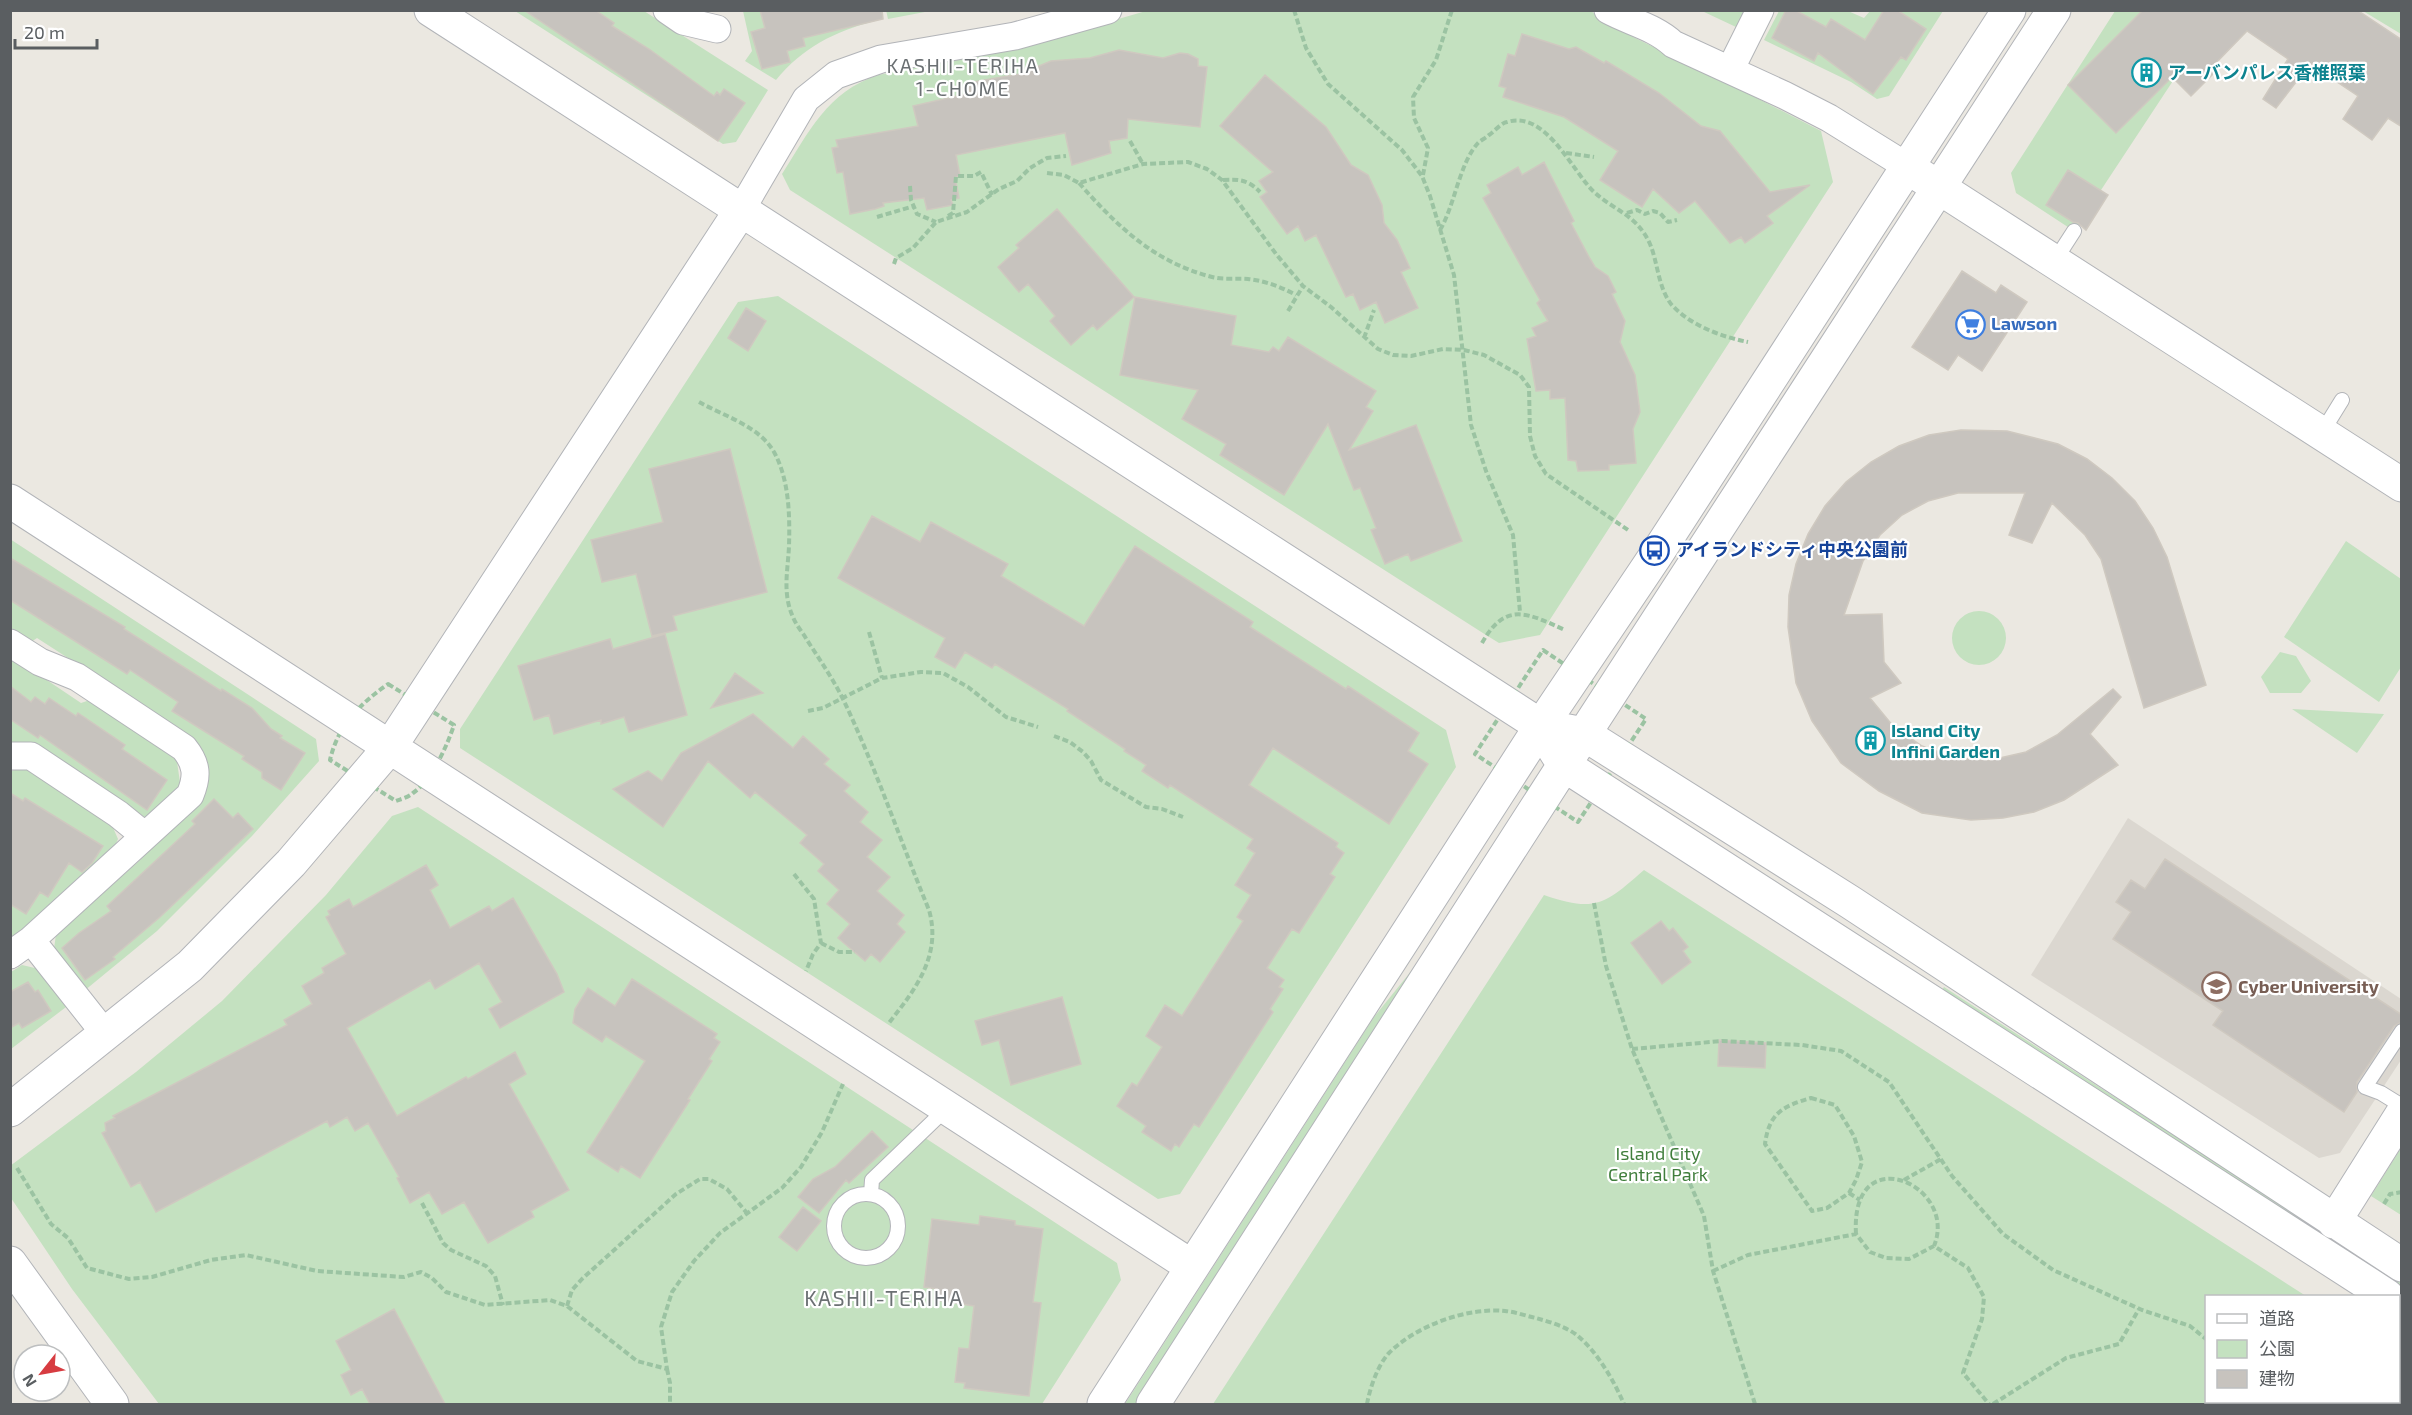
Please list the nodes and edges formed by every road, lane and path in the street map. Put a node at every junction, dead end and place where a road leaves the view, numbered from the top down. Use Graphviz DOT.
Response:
graph roads {
  1 [pos="431,10"];
  2 [pos="667,10"];
  3 [pos="1294,10"];
  4 [pos="1452,10"];
  5 [pos="1608,10"];
  6 [pos="1760,10"];
  7 [pos="2009,10"];
  8 [pos="2054,10"];
  9 [pos="1101,12"];
  10 [pos="717,29"];
  11 [pos="1730,70"];
  12 [pos="1130,141"];
  13 [pos="1565,152"];
  14 [pos="1066,156"];
  15 [pos="1594,157"];
  16 [pos="1143,164"];
  17 [pos="1908,167"];
  18 [pos="1047,172"];
  19 [pos="1422,176"];
  20 [pos="1222,180"];
  21 [pos="1079,183"];
  22 [pos="910,186"];
  23 [pos="1940,188"];
  24 [pos="1260,192"];
  25 [pos="992,195"];
  26 [pos="914,206"];
  27 [pos="741,210"];
  28 [pos="1627,213"];
  29 [pos="877,216"];
  30 [pos="945,219"];
  31 [pos="1677,220"];
  32 [pos="936,222"];
  33 [pos="1440,231"];
  34 [pos="2074,231"];
  35 [pos="2054,262"];
  36 [pos="894,264"];
  37 [pos="1303,286"];
  38 [pos="1296,295"];
  39 [pos="1374,310"];
  40 [pos="1288,311"];
  41 [pos="1364,338"];
  42 [pos="1748,342"];
  43 [pos="1464,350"];
  44 [pos="2342,400"];
  45 [pos="699,402"];
  46 [pos="2321,434"];
  47 [pos="2402,485"];
  48 [pos="10,501"];
  49 [pos="1628,530"];
  50 [pos="1521,612"];
  51 [pos="1565,630"];
  52 [pos="868,632"];
  53 [pos="10,643"];
  54 [pos="1482,643"];
  55 [pos="882,678"];
  56 [pos="842,697"];
  57 [pos="808,711"];
  58 [pos="1541,726"];
  59 [pos="1038,727"];
  60 [pos="1584,734"];
  61 [pos="1054,736"];
  62 [pos="390,747"];
  63 [pos="10,756"];
  64 [pos="1564,765"];
  65 [pos="1183,817"];
  66 [pos="145,836"];
  67 [pos="794,874"];
  68 [pos="1594,903"];
  69 [pos="821,943"];
  70 [pos="21,948"];
  71 [pos="855,952"];
  72 [pos="806,971"];
  73 [pos="888,1024"];
  74 [pos="2402,1031"];
  75 [pos="106,1035"];
  76 [pos="1632,1049"];
  77 [pos="843,1084"];
  78 [pos="2402,1106"];
  79 [pos="947,1108"];
  80 [pos="10,1110"];
  81 [pos="2402,1114"];
  82 [pos="1941,1159"];
  83 [pos="17,1168"];
  84 [pos="1904,1180"];
  85 [pos="2402,1192"];
  86 [pos="1849,1193"];
  87 [pos="871,1194"];
  88 [pos="1860,1200"];
  89 [pos="422,1203"];
  90 [pos="2384,1204"];
  91 [pos="746,1212"];
  92 [pos="2334,1222"];
  93 [pos="1856,1234"];
  94 [pos="1935,1246"];
  95 [pos="10,1263"];
  96 [pos="2402,1265"];
  97 [pos="1191,1266"];
  98 [pos="1713,1271"];
  99 [pos="2385,1295"];
  100 [pos="503,1305"];
  101 [pos="567,1306"];
  102 [pos="2139,1309"];
  103 [pos="2205,1338"];
  104 [pos="667,1369"];
  105 [pos="112,1404"];
  106 [pos="670,1404"];
  107 [pos="1104,1404"];
  108 [pos="1153,1404"];
  109 [pos="1367,1404"];
  110 [pos="1624,1404"];
  111 [pos="1755,1404"];
  112 [pos="1991,1404"];
  1 -- 27 [label="street"];
  2 -- 10 [label="street"];
  3 -- 19 [label="path"];
  4 -- 19 [label="path"];
  5 -- 11 [label="street"];
  6 -- 11 [label="street"];
  7 -- 17 [label="street"];
  8 -- 23 [label="street"];
  9 -- 27 [label="street"];
  11 -- 17 [label="street"];
  12 -- 16 [label="path"];
  13 -- 15 [label="path"];
  13 -- 28 [label="path"];
  13 -- 33 [label="path"];
  14 -- 25 [label="path"];
  16 -- 20 [label="path"];
  16 -- 21 [label="path"];
  17 -- 23 [label="street"];
  17 -- 58 [label="street"];
  18 -- 21 [label="path"];
  19 -- 33 [label="path"];
  20 -- 24 [label="path"];
  20 -- 37 [label="path"];
  21 -- 38 [label="path"];
  22 -- 26 [label="path"];
  23 -- 35 [label="street"];
  23 -- 60 [label="street"];
  25 -- 30 [label="path"];
  25 -- 30 [label="path"];
  26 -- 29 [label="path"];
  26 -- 32 [label="path"];
  27 -- 58 [label="street"];
  27 -- 62 [label="street"];
  28 -- 31 [label="path"];
  28 -- 42 [label="path"];
  30 -- 32 [label="path"];
  32 -- 36 [label="path"];
  33 -- 43 [label="path"];
  34 -- 35 [label="lane"];
  35 -- 46 [label="street"];
  37 -- 38 [label="path"];
  37 -- 41 [label="path"];
  38 -- 40 [label="path"];
  39 -- 41 [label="path"];
  41 -- 43 [label="path"];
  43 -- 49 [label="path"];
  43 -- 50 [label="path"];
  44 -- 46 [label="lane"];
  45 -- 56 [label="path"];
  46 -- 47 [label="street"];
  48 -- 62 [label="street"];
  50 -- 51 [label="path"];
  50 -- 54 [label="path"];
  52 -- 55 [label="path"];
  53 -- 66 [label="street"];
  55 -- 56 [label="path"];
  55 -- 59 [label="path"];
  56 -- 57 [label="path"];
  56 -- 73 [label="path"];
  58 -- 60 [label="street"];
  58 -- 64 [label="street"];
  58 -- 97 [label="street"];
  60 -- 64 [label="street"];
  60 -- 92 [label="street"];
  61 -- 65 [label="path"];
  62 -- 75 [label="street"];
  62 -- 79 [label="street"];
  63 -- 66 [label="street"];
  64 -- 99 [label="street"];
  64 -- 108 [label="street"];
  66 -- 70 [label="street"];
  67 -- 69 [label="path"];
  68 -- 76 [label="path"];
  69 -- 71 [label="path"];
  69 -- 72 [label="path"];
  70 -- 75 [label="street"];
  74 -- 78 [label="lane"];
  75 -- 80 [label="street"];
  76 -- 82 [label="path"];
  76 -- 98 [label="path"];
  77 -- 91 [label="path"];
  79 -- 87 [label="lane"];
  79 -- 97 [label="street"];
  81 -- 92 [label="street"];
  82 -- 84 [label="path"];
  82 -- 102 [label="path"];
  83 -- 100 [label="path"];
  84 -- 88 [label="path"];
  84 -- 94 [label="path"];
  85 -- 90 [label="path"];
  86 -- 86 [label="path"];
  86 -- 88 [label="path"];
  87 -- 87 [label="lane"];
  88 -- 93 [label="path"];
  89 -- 100 [label="path"];
  91 -- 101 [label="path"];
  91 -- 104 [label="path"];
  92 -- 96 [label="street"];
  93 -- 94 [label="path"];
  93 -- 98 [label="path"];
  94 -- 112 [label="path"];
  95 -- 105 [label="street"];
  97 -- 107 [label="street"];
  98 -- 111 [label="path"];
  100 -- 101 [label="path"];
  101 -- 104 [label="path"];
  102 -- 103 [label="path"];
  102 -- 112 [label="path"];
  104 -- 106 [label="path"];
  109 -- 110 [label="path"];
}
